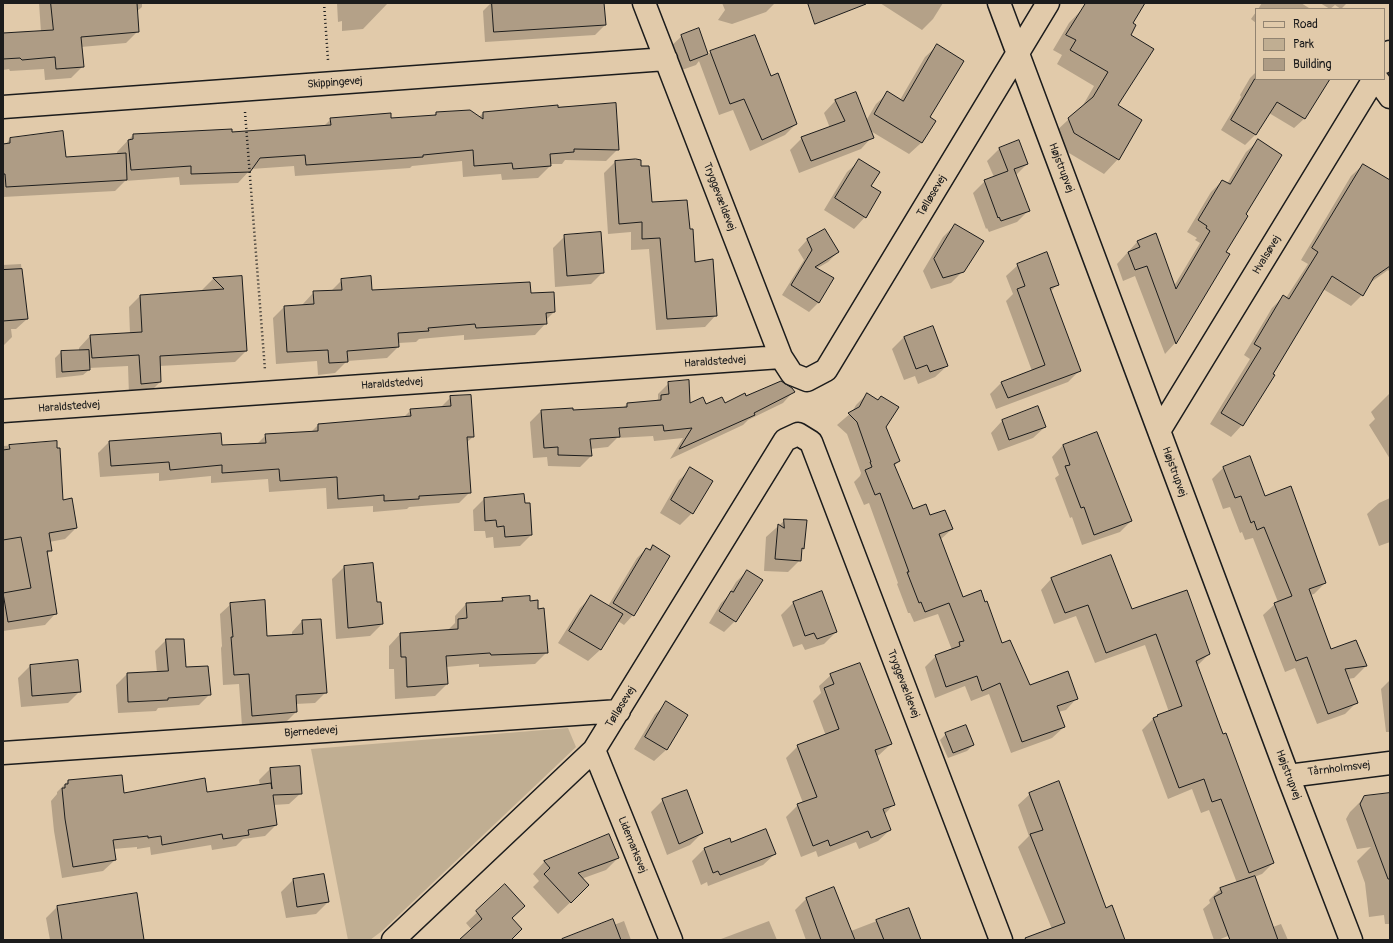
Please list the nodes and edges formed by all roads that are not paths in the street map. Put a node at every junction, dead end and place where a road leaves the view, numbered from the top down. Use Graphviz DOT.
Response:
graph roads {
  1 [pos="644,3"];
  2 [pos="999,3"];
  3 [pos="1048,3"];
  4 [pos="1018,53"];
  5 [pos="666,59"];
  6 [pos="1373,80"];
  7 [pos="1378,80"];
  8 [pos="1390,97"];
  9 [pos="3,107"];
  10 [pos="781,357"];
  11 [pos="807,380"];
  12 [pos="3,411"];
  13 [pos="1159,431"];
  14 [pos="798,434"];
  15 [pos="619,711"];
  16 [pos="594,750"];
  17 [pos="3,753"];
  18 [pos="1390,763"];
  19 [pos="1288,776"];
  20 [pos="393,940"];
  21 [pos="671,940"];
  22 [pos="1001,940"];
  23 [pos="1351,940"];
  1 -- 5 [label="street, Tryggevældevej"];
  2 -- 4 [label="street, Højstrupvej"];
  3 -- 4 [label="street, Tølløsevej"];
  4 -- 11 [label="street, Tølløsevej"];
  4 -- 13 [label="street, Højstrupvej"];
  5 -- 9 [label="street, Skippingevej"];
  5 -- 10 [label="street, Tryggevældevej"];
  6 -- 13 [label="street, Hvalsøvej"];
  7 -- 8 [label="street"];
  10 -- 11 [label="street, Tryggevældevej"];
  10 -- 12 [label="street, Haraldstedvej"];
  13 -- 19 [label="street, Højstrupvej"];
  14 -- 15 [label="street, Tølløsevej"];
  14 -- 22 [label="street, Tryggevældevej"];
  15 -- 16 [label="street, Tølløsevej"];
  15 -- 17 [label="street, Bjernedevej"];
  16 -- 20 [label="street, Tølløsevej"];
  16 -- 21 [label="street, Lidemarksvej"];
  18 -- 19 [label="street, Tårnholmsvej"];
  19 -- 23 [label="street, Højstrupvej"];
}
